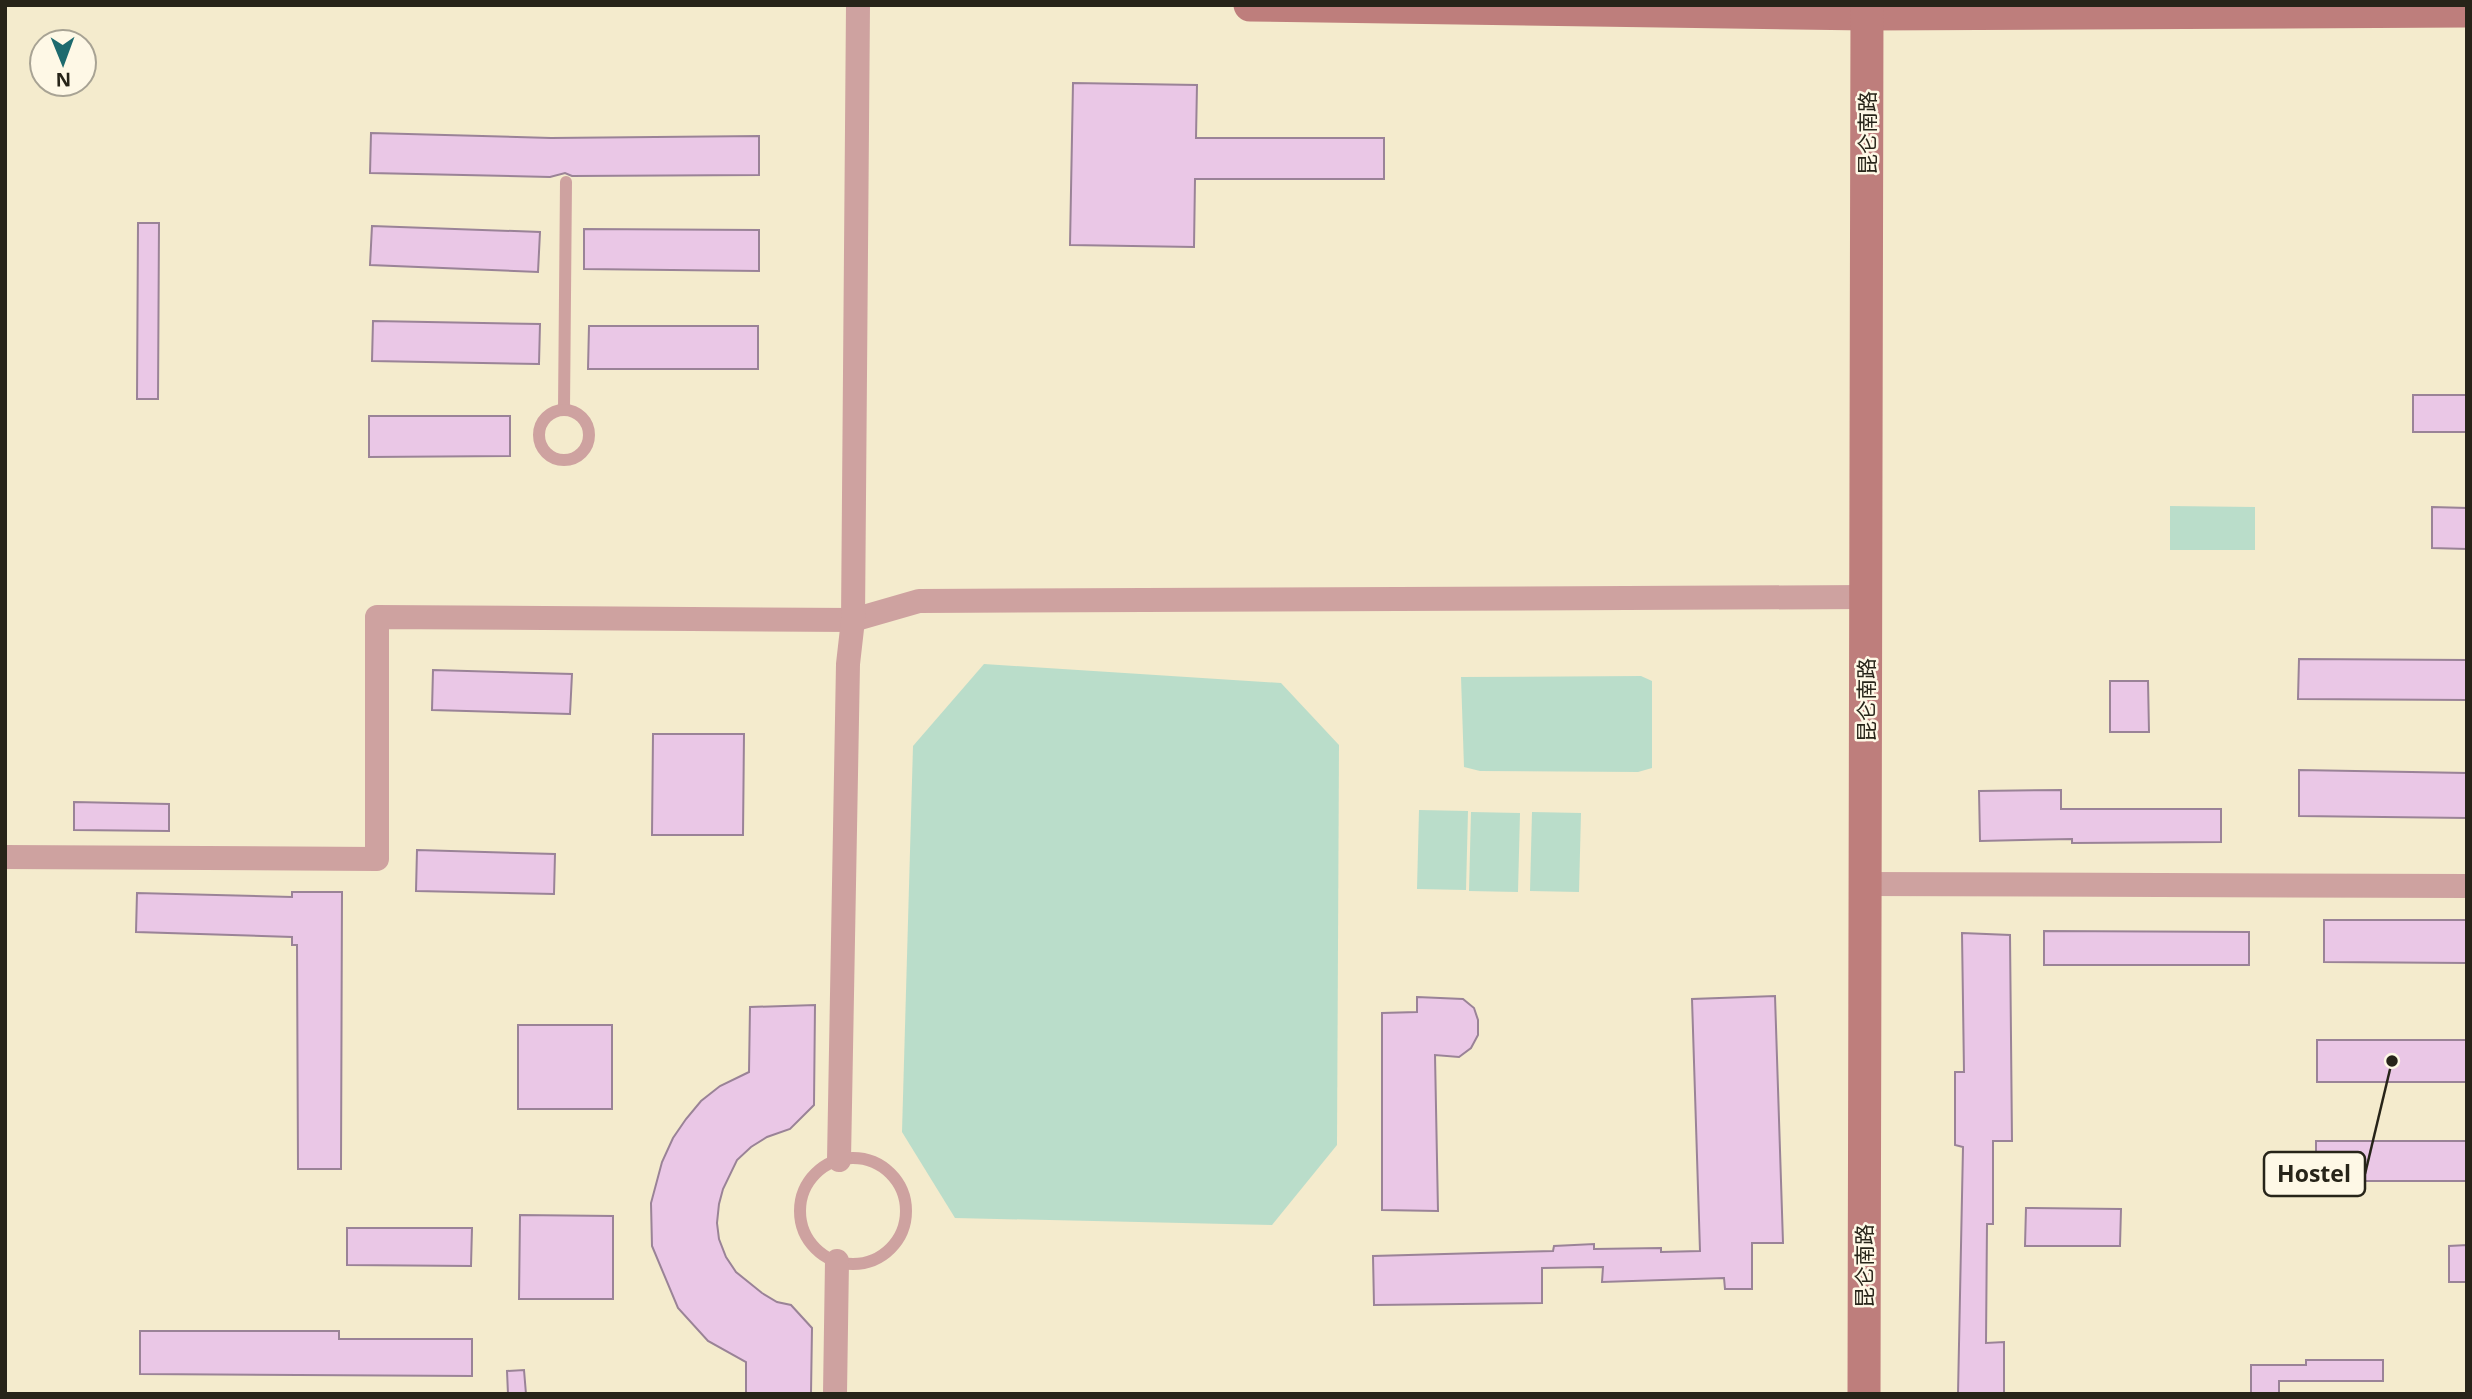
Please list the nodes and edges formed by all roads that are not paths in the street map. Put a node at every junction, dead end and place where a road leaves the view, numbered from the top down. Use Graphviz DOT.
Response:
graph roads {
  1 [pos="858,5"];
  2 [pos="1250,5"];
  3 [pos="1867,10"];
  4 [pos="2467,11"];
  5 [pos="566,182"];
  6 [pos="564,409"];
  7 [pos="1867,597"];
  8 [pos="853,620"];
  9 [pos="5,857"];
  10 [pos="1865,884"];
  11 [pos="2467,886"];
  12 [pos="839,1160"];
  13 [pos="838,1261"];
  14 [pos="835,1394"];
  15 [pos="1864,1394"];
  1 -- 8 [label="street"];
  2 -- 3 [label="main road"];
  3 -- 4 [label="main road"];
  3 -- 7 [label="main road, 昆仑南路"];
  5 -- 6 [label="lane"];
  6 -- 6 [label="lane"];
  7 -- 8 [label="street"];
  7 -- 10 [label="main road, 昆仑南路"];
  8 -- 9 [label="street"];
  8 -- 12 [label="street"];
  10 -- 11 [label="street"];
  10 -- 15 [label="main road, 昆仑南路"];
  12 -- 13 [label="lane"];
  12 -- 13 [label="lane"];
  13 -- 14 [label="street"];
}
